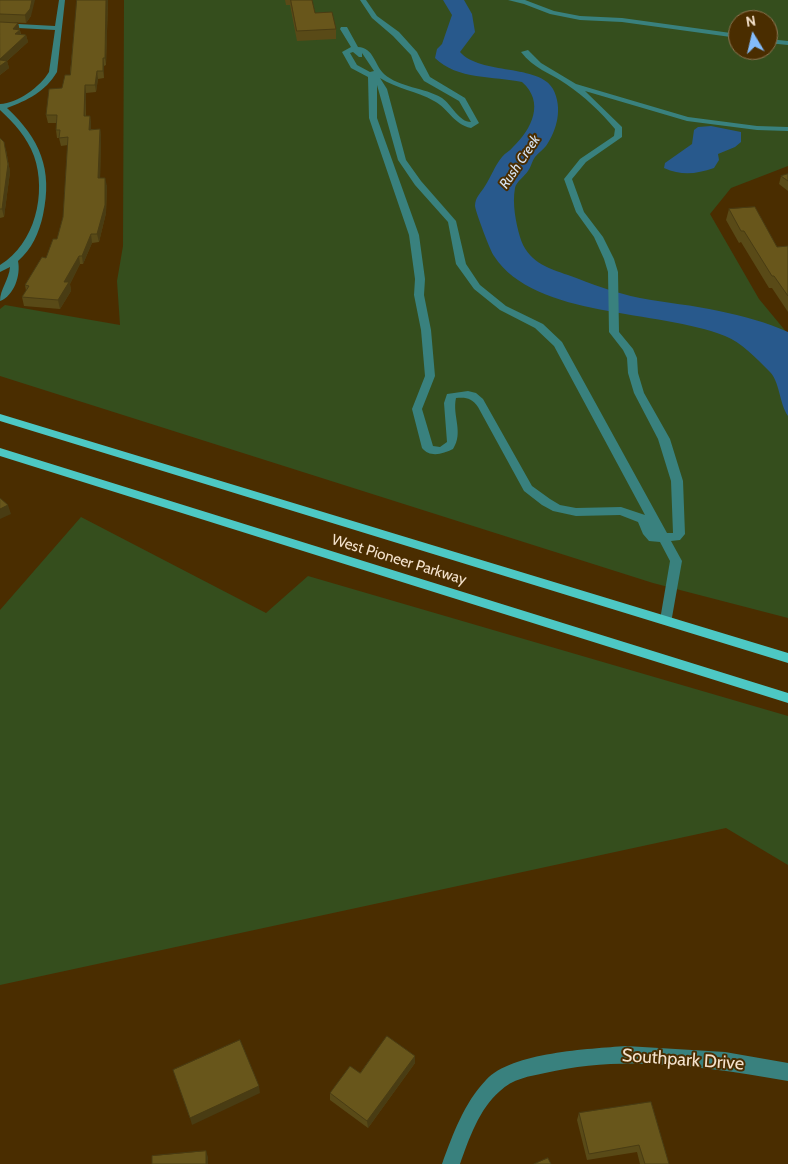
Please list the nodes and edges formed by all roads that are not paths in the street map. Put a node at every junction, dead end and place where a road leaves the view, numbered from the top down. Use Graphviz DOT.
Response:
graph roads {
  1 [pos="62,0"];
  2 [pos="363,0"];
  3 [pos="511,0"];
  4 [pos="0,25"];
  5 [pos="58,28"];
  6 [pos="344,29"];
  7 [pos="728,35"];
  8 [pos="354,49"];
  9 [pos="525,52"];
  10 [pos="570,83"];
  11 [pos="1,107"];
  12 [pos="788,130"];
  13 [pos="14,262"];
  14 [pos="0,269"];
  15 [pos="0,298"];
  16 [pos="0,417"];
  17 [pos="0,452"];
  18 [pos="664,539"];
  19 [pos="666,620"];
  20 [pos="788,658"];
  21 [pos="788,698"];
  22 [pos="788,1072"];
  23 [pos="451,1164"];
  1 -- 5 [label="street"];
  2 -- 8 [label="street"];
  3 -- 7 [label="street"];
  4 -- 5 [label="street"];
  5 -- 11 [label="street"];
  6 -- 8 [label="street"];
  8 -- 18 [label="street"];
  8 -- 18 [label="street"];
  9 -- 10 [label="street"];
  10 -- 12 [label="street"];
  10 -- 18 [label="street"];
  11 -- 13 [label="street"];
  13 -- 14 [label="street"];
  13 -- 15 [label="street"];
  16 -- 19 [label="main road, West Pioneer Parkway"];
  17 -- 21 [label="main road, West Pioneer Parkway"];
  18 -- 19 [label="street"];
  19 -- 20 [label="main road, West Pioneer Parkway"];
  22 -- 23 [label="street, Southpark Drive"];
}
